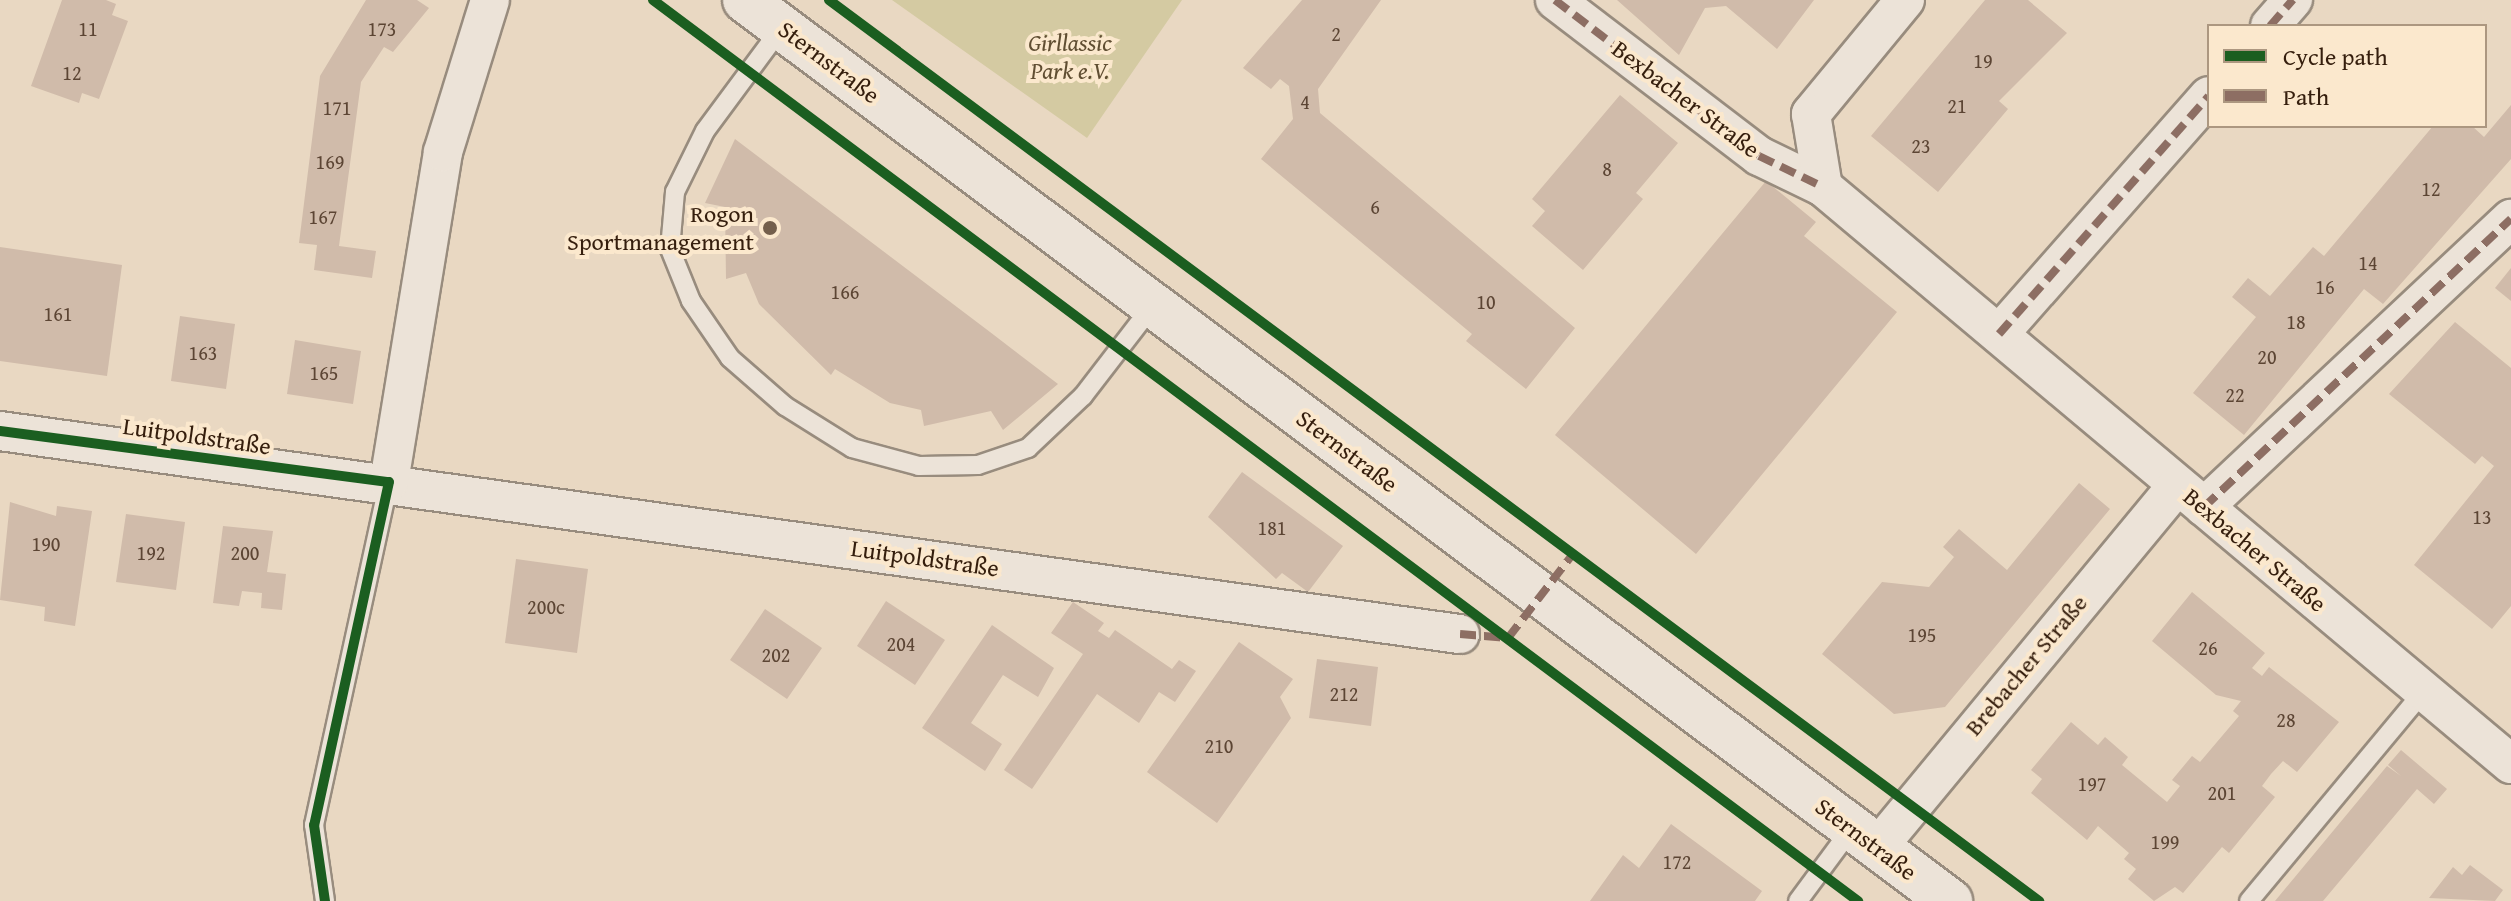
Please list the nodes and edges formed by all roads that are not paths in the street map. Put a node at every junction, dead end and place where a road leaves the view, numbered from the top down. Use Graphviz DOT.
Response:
graph roads {
  1 [pos="490,0"];
  2 [pos="745,0"];
  3 [pos="1555,0"];
  4 [pos="1905,0"];
  5 [pos="2293,0"];
  6 [pos="2272,24"];
  7 [pos="782,27"];
  8 [pos="2207,98"];
  9 [pos="1823,187"];
  10 [pos="2511,219"];
  11 [pos="1153,305"];
  12 [pos="1999,334"];
  13 [pos="0,431"];
  14 [pos="389,482"];
  15 [pos="2190,496"];
  16 [pos="1460,634"];
  17 [pos="2424,691"];
  18 [pos="2511,764"];
  19 [pos="1865,838"];
  20 [pos="325,901"];
  21 [pos="1798,901"];
  22 [pos="1950,901"];
  23 [pos="2249,901"];
  1 -- 14 [label="street"];
  2 -- 7 [label="main road, Sternstraße"];
  3 -- 9 [label="street, Bexbacher Straße"];
  4 -- 9 [label="street"];
  5 -- 6 [label="street"];
  7 -- 11 [label="main road, Sternstraße"];
  7 -- 11 [label="lane"];
  8 -- 12 [label="street"];
  9 -- 12 [label="street, Bexbacher Straße"];
  10 -- 15 [label="street, Brebacher Straße"];
  11 -- 19 [label="main road, Sternstraße"];
  12 -- 15 [label="street, Bexbacher Straße"];
  13 -- 14 [label="street, Luitpoldstraße"];
  14 -- 16 [label="street, Luitpoldstraße"];
  14 -- 20 [label="lane"];
  15 -- 17 [label="street, Bexbacher Straße"];
  15 -- 19 [label="street, Brebacher Straße"];
  17 -- 18 [label="street, Bexbacher Straße"];
  17 -- 23 [label="lane"];
  19 -- 21 [label="lane"];
  19 -- 22 [label="main road, Sternstraße"];
}
